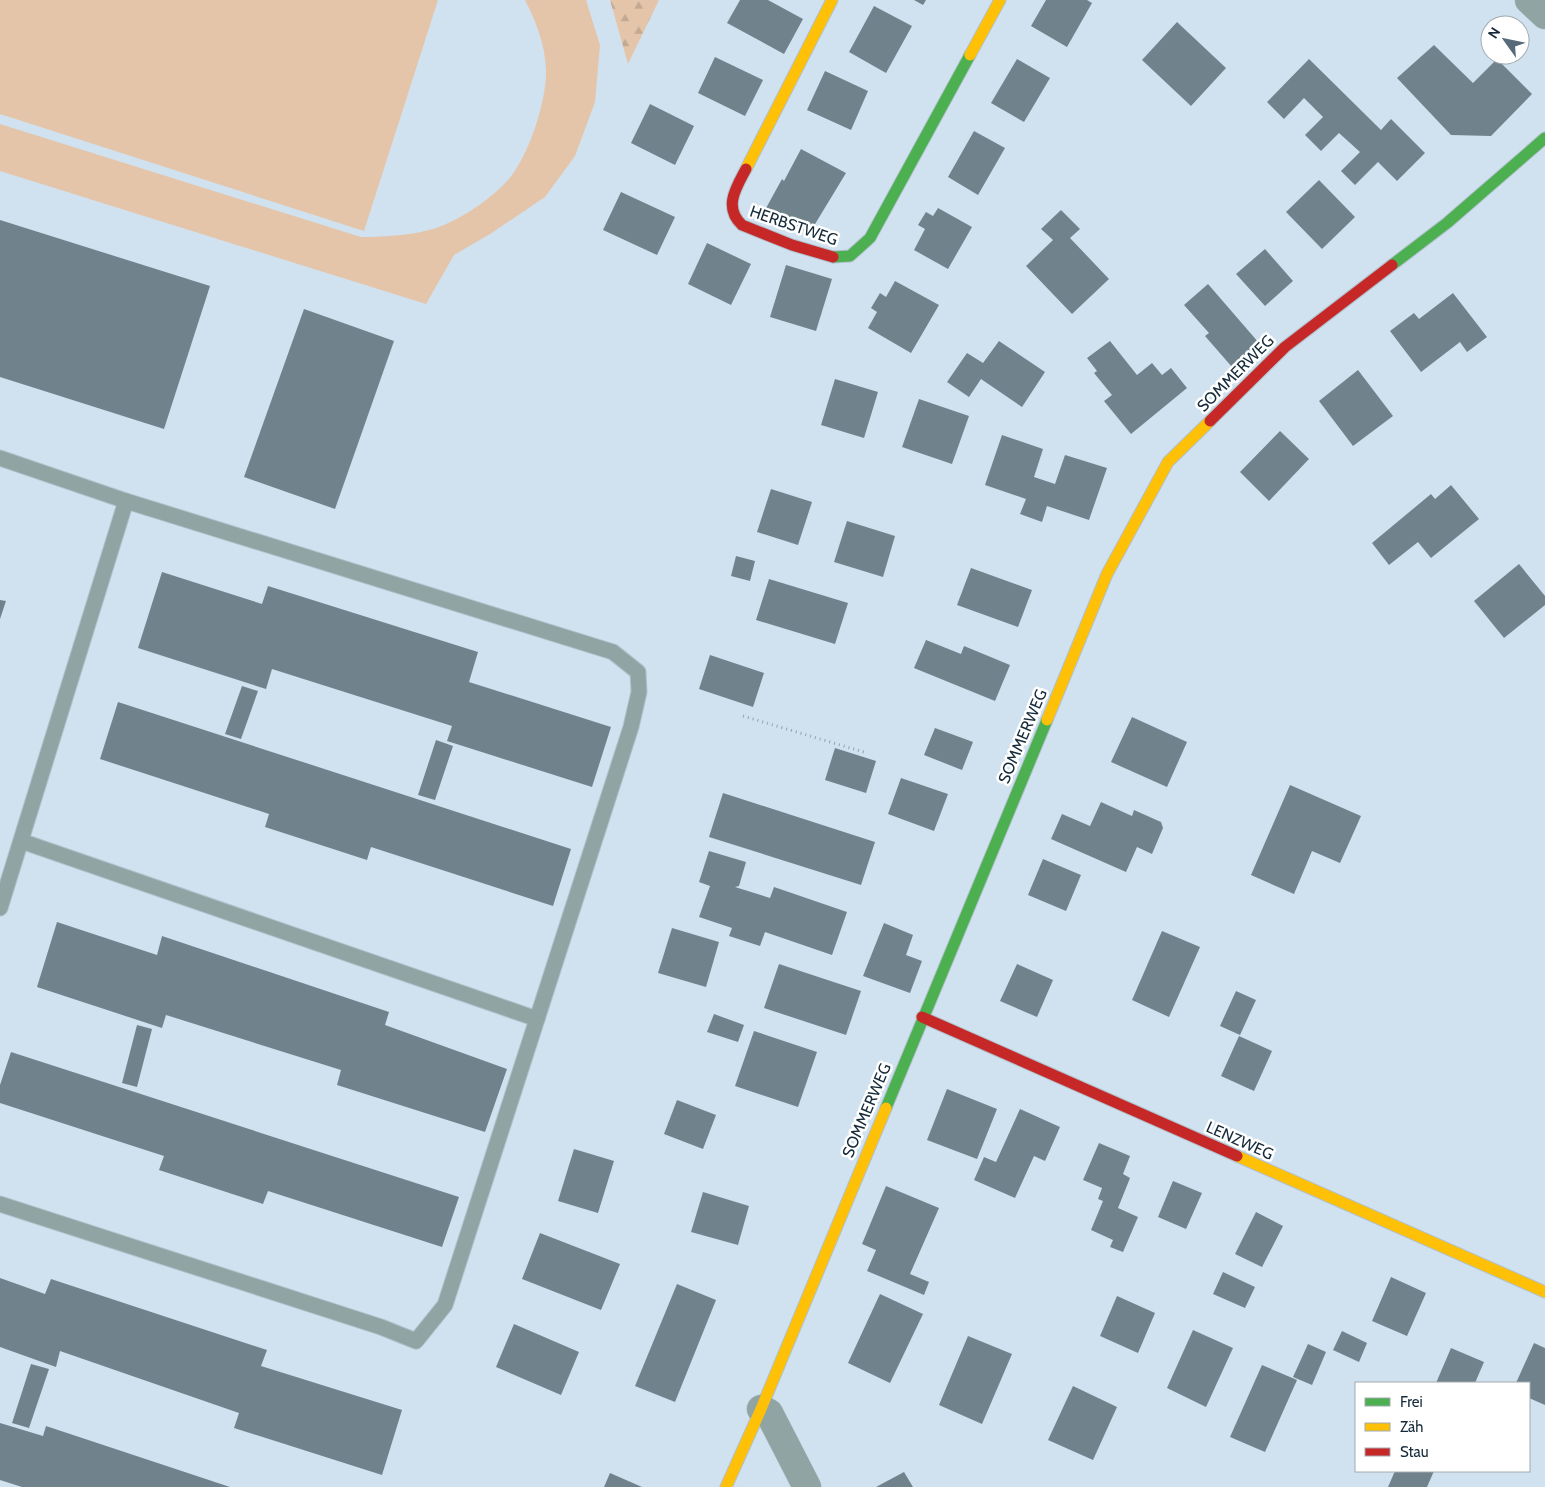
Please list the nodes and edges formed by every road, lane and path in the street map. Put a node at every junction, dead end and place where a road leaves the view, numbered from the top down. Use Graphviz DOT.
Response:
graph roads {
  1 [pos="832,0"];
  2 [pos="1000,0"];
  3 [pos="1529,0"];
  4 [pos="1545,15"];
  5 [pos="1545,138"];
  6 [pos="0,458"];
  7 [pos="126,500"];
  8 [pos="743,716"];
  9 [pos="867,753"];
  10 [pos="21,842"];
  11 [pos="0,908"];
  12 [pos="922,1017"];
  13 [pos="538,1019"];
  14 [pos="0,1204"];
  15 [pos="1545,1292"];
  16 [pos="761,1409"];
  17 [pos="726,1487"];
  18 [pos="807,1487"];
  1 -- 2 [label="street, HERBSTWEG"];
  3 -- 4 [label="street"];
  5 -- 12 [label="street, SOMMERWEG"];
  6 -- 7 [label="lane"];
  7 -- 10 [label="lane"];
  7 -- 13 [label="lane"];
  8 -- 9 [label="path"];
  10 -- 11 [label="lane"];
  10 -- 13 [label="lane"];
  12 -- 15 [label="street, LENZWEG"];
  12 -- 16 [label="street, SOMMERWEG"];
  13 -- 14 [label="lane"];
  16 -- 17 [label="street, SOMMERWEG"];
  16 -- 18 [label="street"];
}
